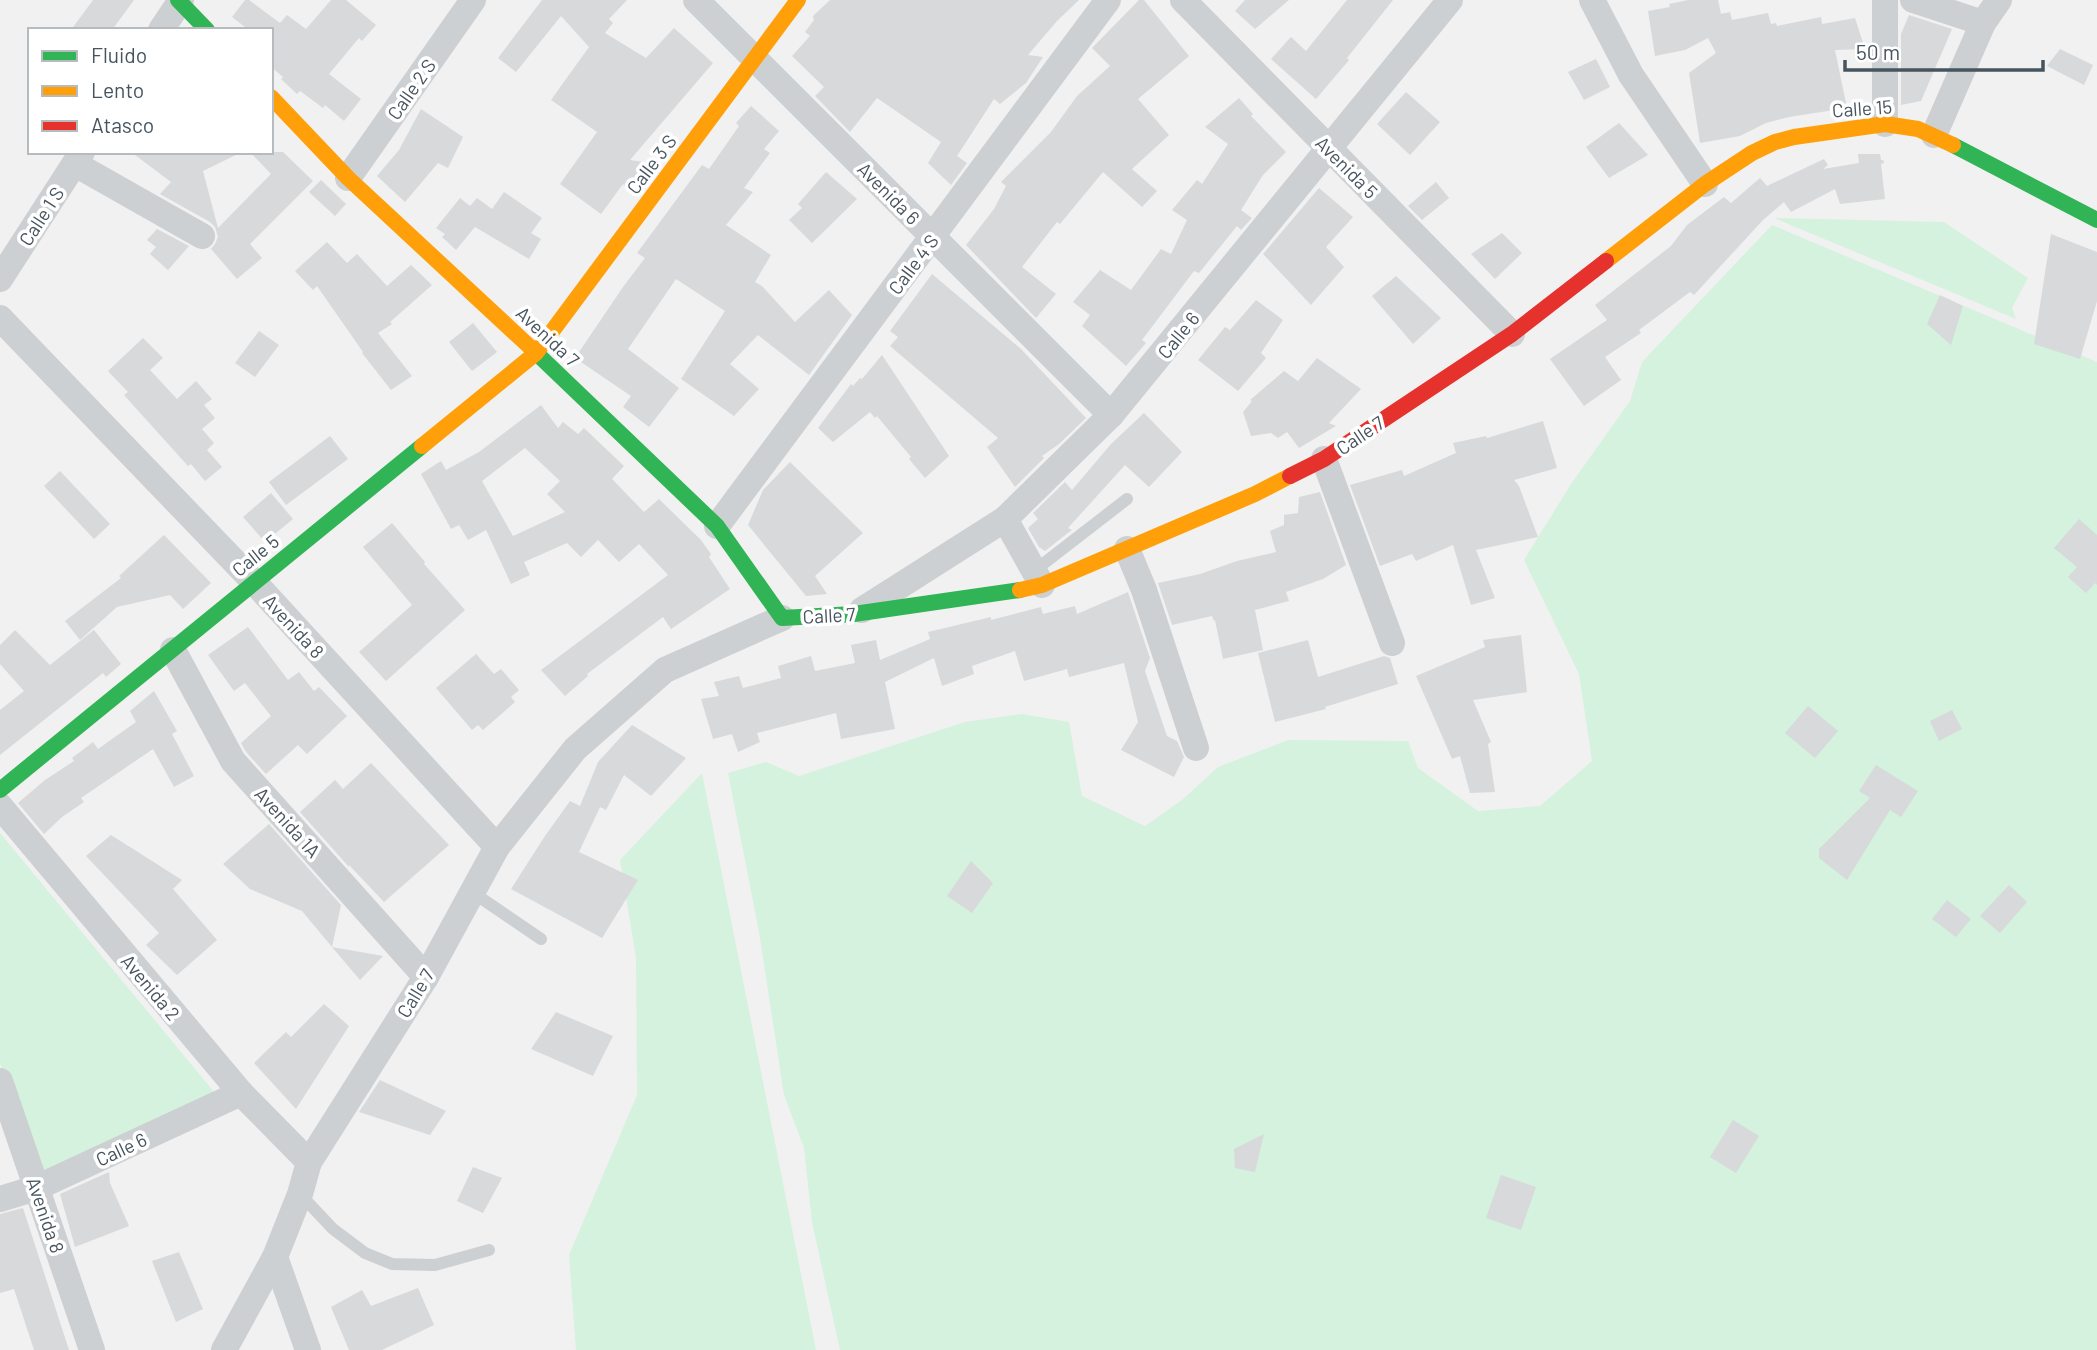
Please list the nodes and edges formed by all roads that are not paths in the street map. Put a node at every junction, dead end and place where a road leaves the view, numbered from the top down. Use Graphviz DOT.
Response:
graph roads {
  1 [pos="473,0"];
  2 [pos="696,0"];
  3 [pos="798,0"];
  4 [pos="1108,0"];
  5 [pos="1182,0"];
  6 [pos="1450,0"];
  7 [pos="1592,0"];
  8 [pos="1885,0"];
  9 [pos="1913,0"];
  10 [pos="1999,0"];
  11 [pos="180,1"];
  12 [pos="1983,23"];
  13 [pos="163,28"];
  14 [pos="205,28"];
  15 [pos="755,59"];
  16 [pos="273,99"];
  17 [pos="1885,124"];
  18 [pos="1934,135"];
  19 [pos="1330,149"];
  20 [pos="78,158"];
  21 [pos="348,178"];
  22 [pos="1705,184"];
  23 [pos="2097,220"];
  24 [pos="202,236"];
  25 [pos="933,237"];
  26 [pos="0,279"];
  27 [pos="0,318"];
  28 [pos="1512,334"];
  29 [pos="536,353"];
  30 [pos="1111,415"];
  31 [pos="1324,459"];
  32 [pos="1127,499"];
  33 [pos="1004,519"];
  34 [pos="717,526"];
  35 [pos="1127,549"];
  36 [pos="1038,578"];
  37 [pos="255,583"];
  38 [pos="854,614"];
  39 [pos="782,618"];
  40 [pos="1392,643"];
  41 [pos="173,650"];
  42 [pos="1196,748"];
  43 [pos="0,790"];
  44 [pos="0,806"];
  45 [pos="497,846"];
  46 [pos="472,892"];
  47 [pos="541,939"];
  48 [pos="426,977"];
  49 [pos="0,1080"];
  50 [pos="241,1093"];
  51 [pos="309,1162"];
  52 [pos="36,1188"];
  53 [pos="300,1194"];
  54 [pos="0,1199"];
  55 [pos="489,1250"];
  56 [pos="275,1257"];
  57 [pos="231,1349"];
  58 [pos="92,1350"];
  59 [pos="308,1350"];
  1 -- 21 [label="street, Calle 2 S"];
  2 -- 15 [label="street, Avenida 6"];
  3 -- 15 [label="main road, Calle 3 S"];
  4 -- 25 [label="street, Calle 4 S"];
  5 -- 19 [label="street, Avenida 5"];
  6 -- 19 [label="street, Calle 6"];
  7 -- 22 [label="street"];
  8 -- 17 [label="street"];
  9 -- 12 [label="street"];
  10 -- 12 [label="street"];
  11 -- 13 [label="street"];
  11 -- 14 [label="main road"];
  12 -- 18 [label="street"];
  15 -- 25 [label="street, Avenida 6"];
  15 -- 29 [label="main road, Calle 3 S"];
  16 -- 21 [label="main road, Avenida 7"];
  17 -- 18 [label="main road, Calle 15"];
  17 -- 22 [label="main road, Calle 15"];
  18 -- 23 [label="main road, Calle 15"];
  19 -- 28 [label="street, Avenida 5"];
  19 -- 30 [label="street, Calle 6"];
  20 -- 24 [label="street"];
  20 -- 26 [label="street, Calle 1 S"];
  21 -- 29 [label="main road, Avenida 7"];
  22 -- 28 [label="main road, Calle 7"];
  25 -- 30 [label="street, Avenida 6"];
  25 -- 34 [label="street, Calle 4 S"];
  27 -- 37 [label="street, Avenida 8"];
  28 -- 31 [label="main road, Calle 7"];
  29 -- 34 [label="main road, Avenida 7"];
  29 -- 37 [label="main road, Calle 5"];
  30 -- 33 [label="street, Calle 6"];
  31 -- 35 [label="main road, Calle 7"];
  31 -- 40 [label="street"];
  32 -- 36 [label="lane"];
  33 -- 36 [label="street"];
  33 -- 38 [label="street, Calle 6"];
  34 -- 39 [label="main road, Avenida 7"];
  35 -- 36 [label="main road, Calle 7"];
  35 -- 42 [label="street"];
  36 -- 38 [label="main road, Calle 7"];
  37 -- 41 [label="main road, Calle 5"];
  37 -- 45 [label="street, Avenida 8"];
  38 -- 39 [label="main road, Calle 7"];
  39 -- 45 [label="street, Calle 7"];
  41 -- 43 [label="main road, Calle 5"];
  41 -- 48 [label="street, Avenida 1A"];
  44 -- 50 [label="street, Avenida 2"];
  45 -- 46 [label="street, Calle 7"];
  46 -- 47 [label="lane"];
  46 -- 48 [label="street, Calle 7"];
  48 -- 51 [label="street, Calle 7"];
  49 -- 52 [label="street, Avenida 8"];
  50 -- 51 [label="street, Avenida 2"];
  50 -- 52 [label="street, Calle 6"];
  51 -- 53 [label="street, Calle 7"];
  52 -- 54 [label="street, Calle 6"];
  52 -- 58 [label="street, Avenida 8"];
  53 -- 55 [label="lane"];
  53 -- 56 [label="street, Calle 7"];
  56 -- 57 [label="street, Calle 7"];
  56 -- 59 [label="street"];
}
